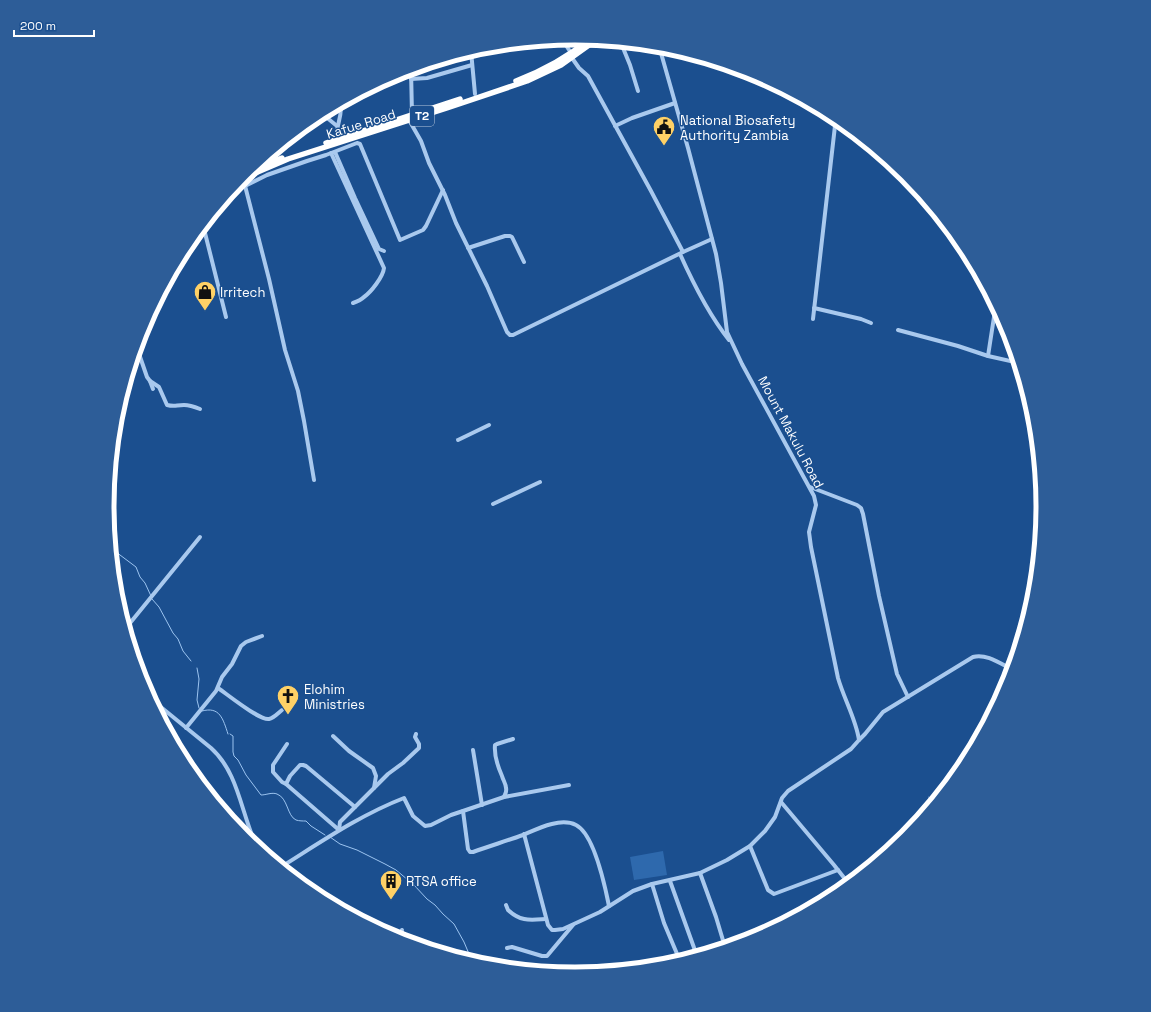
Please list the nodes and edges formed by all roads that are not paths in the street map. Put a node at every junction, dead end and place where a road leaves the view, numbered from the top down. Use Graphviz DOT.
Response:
graph roads {
  1 [pos="566,45"];
  2 [pos="583,45"];
  3 [pos="588,45"];
  4 [pos="624,48"];
  5 [pos="661,53"];
  6 [pos="572,56"];
  7 [pos="471,57"];
  8 [pos="472,64"];
  9 [pos="411,75"];
  10 [pos="411,80"];
  11 [pos="638,91"];
  12 [pos="475,94"];
  13 [pos="675,103"];
  14 [pos="342,109"];
  15 [pos="327,118"];
  16 [pos="410,118"];
  17 [pos="835,125"];
  18 [pos="338,126"];
  19 [pos="615,126"];
  20 [pos="337,139"];
  21 [pos="330,145"];
  22 [pos="333,152"];
  23 [pos="290,158"];
  24 [pos="266,165"];
  25 [pos="293,166"];
  26 [pos="259,172"];
  27 [pos="246,186"];
  28 [pos="443,190"];
  29 [pos="205,232"];
  30 [pos="712,239"];
  31 [pos="468,248"];
  32 [pos="384,252"];
  33 [pos="681,253"];
  34 [pos="524,262"];
  35 [pos="353,303"];
  36 [pos="814,308"];
  37 [pos="994,315"];
  38 [pos="226,317"];
  39 [pos="813,319"];
  40 [pos="871,323"];
  41 [pos="898,330"];
  42 [pos="732,344"];
  43 [pos="140,356"];
  44 [pos="988,356"];
  45 [pos="1013,362"];
  46 [pos="150,381"];
  47 [pos="153,389"];
  48 [pos="200,409"];
  49 [pos="489,424"];
  50 [pos="458,440"];
  51 [pos="314,480"];
  52 [pos="540,482"];
  53 [pos="810,487"];
  54 [pos="493,504"];
  55 [pos="200,537"];
  56 [pos="130,624"];
  57 [pos="262,636"];
  58 [pos="1007,667"];
  59 [pos="218,688"];
  60 [pos="908,697"];
  61 [pos="161,708"];
  62 [pos="282,710"];
  63 [pos="186,728"];
  64 [pos="416,734"];
  65 [pos="333,736"];
  66 [pos="513,739"];
  67 [pos="859,740"];
  68 [pos="287,744"];
  69 [pos="473,750"];
  70 [pos="286,784"];
  71 [pos="569,785"];
  72 [pos="374,789"];
  73 [pos="504,797"];
  74 [pos="780,802"];
  75 [pos="482,805"];
  76 [pos="355,807"];
  77 [pos="463,811"];
  78 [pos="339,830"];
  79 [pos="250,832"];
  80 [pos="524,834"];
  81 [pos="750,846"];
  82 [pos="285,864"];
  83 [pos="838,870"];
  84 [pos="700,873"];
  85 [pos="845,879"];
  86 [pos="670,880"];
  87 [pos="652,884"];
  88 [pos="506,905"];
  89 [pos="609,906"];
  90 [pos="546,918"];
  91 [pos="575,924"];
  92 [pos="724,943"];
  93 [pos="507,948"];
  94 [pos="695,951"];
  95 [pos="678,955"];
  1 -- 6 [label="street"];
  2 -- 6 [label="highway, Kafue Road / T2"];
  3 -- 6 [label="highway, Kafue Road / T2"];
  4 -- 11 [label="street"];
  5 -- 13 [label="street, Mount Makulu Road"];
  6 -- 12 [label="highway, Kafue Road / T2"];
  6 -- 16 [label="highway, Kafue Road / T2"];
  6 -- 19 [label="street"];
  7 -- 8 [label="street"];
  8 -- 10 [label="street"];
  8 -- 12 [label="street"];
  9 -- 10 [label="street"];
  10 -- 16 [label="street"];
  12 -- 16 [label="highway, Kafue Road / T2"];
  13 -- 19 [label="street"];
  13 -- 30 [label="street, Mount Makulu Road"];
  14 -- 18 [label="street"];
  15 -- 18 [label="street"];
  16 -- 20 [label="highway, Kafue Road / T2"];
  16 -- 21 [label="highway, Kafue Road / T2"];
  16 -- 28 [label="street"];
  17 -- 36 [label="street"];
  18 -- 20 [label="street"];
  19 -- 33 [label="street"];
  20 -- 24 [label="highway, Kafue Road / T2"];
  21 -- 22 [label="street"];
  21 -- 23 [label="highway, Kafue Road / T2"];
  22 -- 25 [label="street"];
  22 -- 28 [label="street"];
  22 -- 32 [label="street"];
  22 -- 35 [label="street"];
  23 -- 25 [label="street"];
  23 -- 26 [label="highway, Kafue Road / T2"];
  25 -- 27 [label="street"];
  27 -- 51 [label="street"];
  28 -- 31 [label="street"];
  29 -- 38 [label="street"];
  30 -- 33 [label="street"];
  30 -- 42 [label="street, Mount Makulu Road"];
  31 -- 33 [label="street"];
  31 -- 34 [label="street"];
  33 -- 42 [label="street"];
  36 -- 39 [label="street"];
  36 -- 40 [label="street"];
  37 -- 44 [label="street"];
  41 -- 44 [label="street"];
  42 -- 53 [label="street, Mount Makulu Road"];
  43 -- 46 [label="street"];
  44 -- 45 [label="street"];
  46 -- 47 [label="street"];
  46 -- 48 [label="street"];
  49 -- 50 [label="street"];
  52 -- 54 [label="street"];
  53 -- 60 [label="street"];
  53 -- 67 [label="street, Mount Makulu Road"];
  55 -- 56 [label="street"];
  57 -- 59 [label="street"];
  58 -- 60 [label="street"];
  59 -- 62 [label="street"];
  59 -- 63 [label="street"];
  60 -- 67 [label="street"];
  61 -- 63 [label="street"];
  63 -- 79 [label="street"];
  64 -- 72 [label="street"];
  65 -- 72 [label="street"];
  66 -- 73 [label="street"];
  67 -- 74 [label="street"];
  68 -- 70 [label="street"];
  69 -- 75 [label="street"];
  70 -- 76 [label="street"];
  70 -- 78 [label="street"];
  71 -- 73 [label="street"];
  72 -- 76 [label="street"];
  73 -- 75 [label="street"];
  74 -- 81 [label="street"];
  74 -- 83 [label="street"];
  75 -- 77 [label="street"];
  76 -- 78 [label="street"];
  77 -- 78 [label="street"];
  77 -- 80 [label="street"];
  78 -- 82 [label="street"];
  80 -- 89 [label="street"];
  80 -- 90 [label="street"];
  81 -- 83 [label="street"];
  81 -- 84 [label="street"];
  83 -- 85 [label="street"];
  84 -- 86 [label="street"];
  84 -- 92 [label="street"];
  86 -- 87 [label="street"];
  86 -- 94 [label="street"];
  87 -- 89 [label="street"];
  87 -- 95 [label="street"];
  88 -- 90 [label="street"];
  89 -- 91 [label="street"];
  90 -- 91 [label="street"];
  91 -- 93 [label="street"];
}
